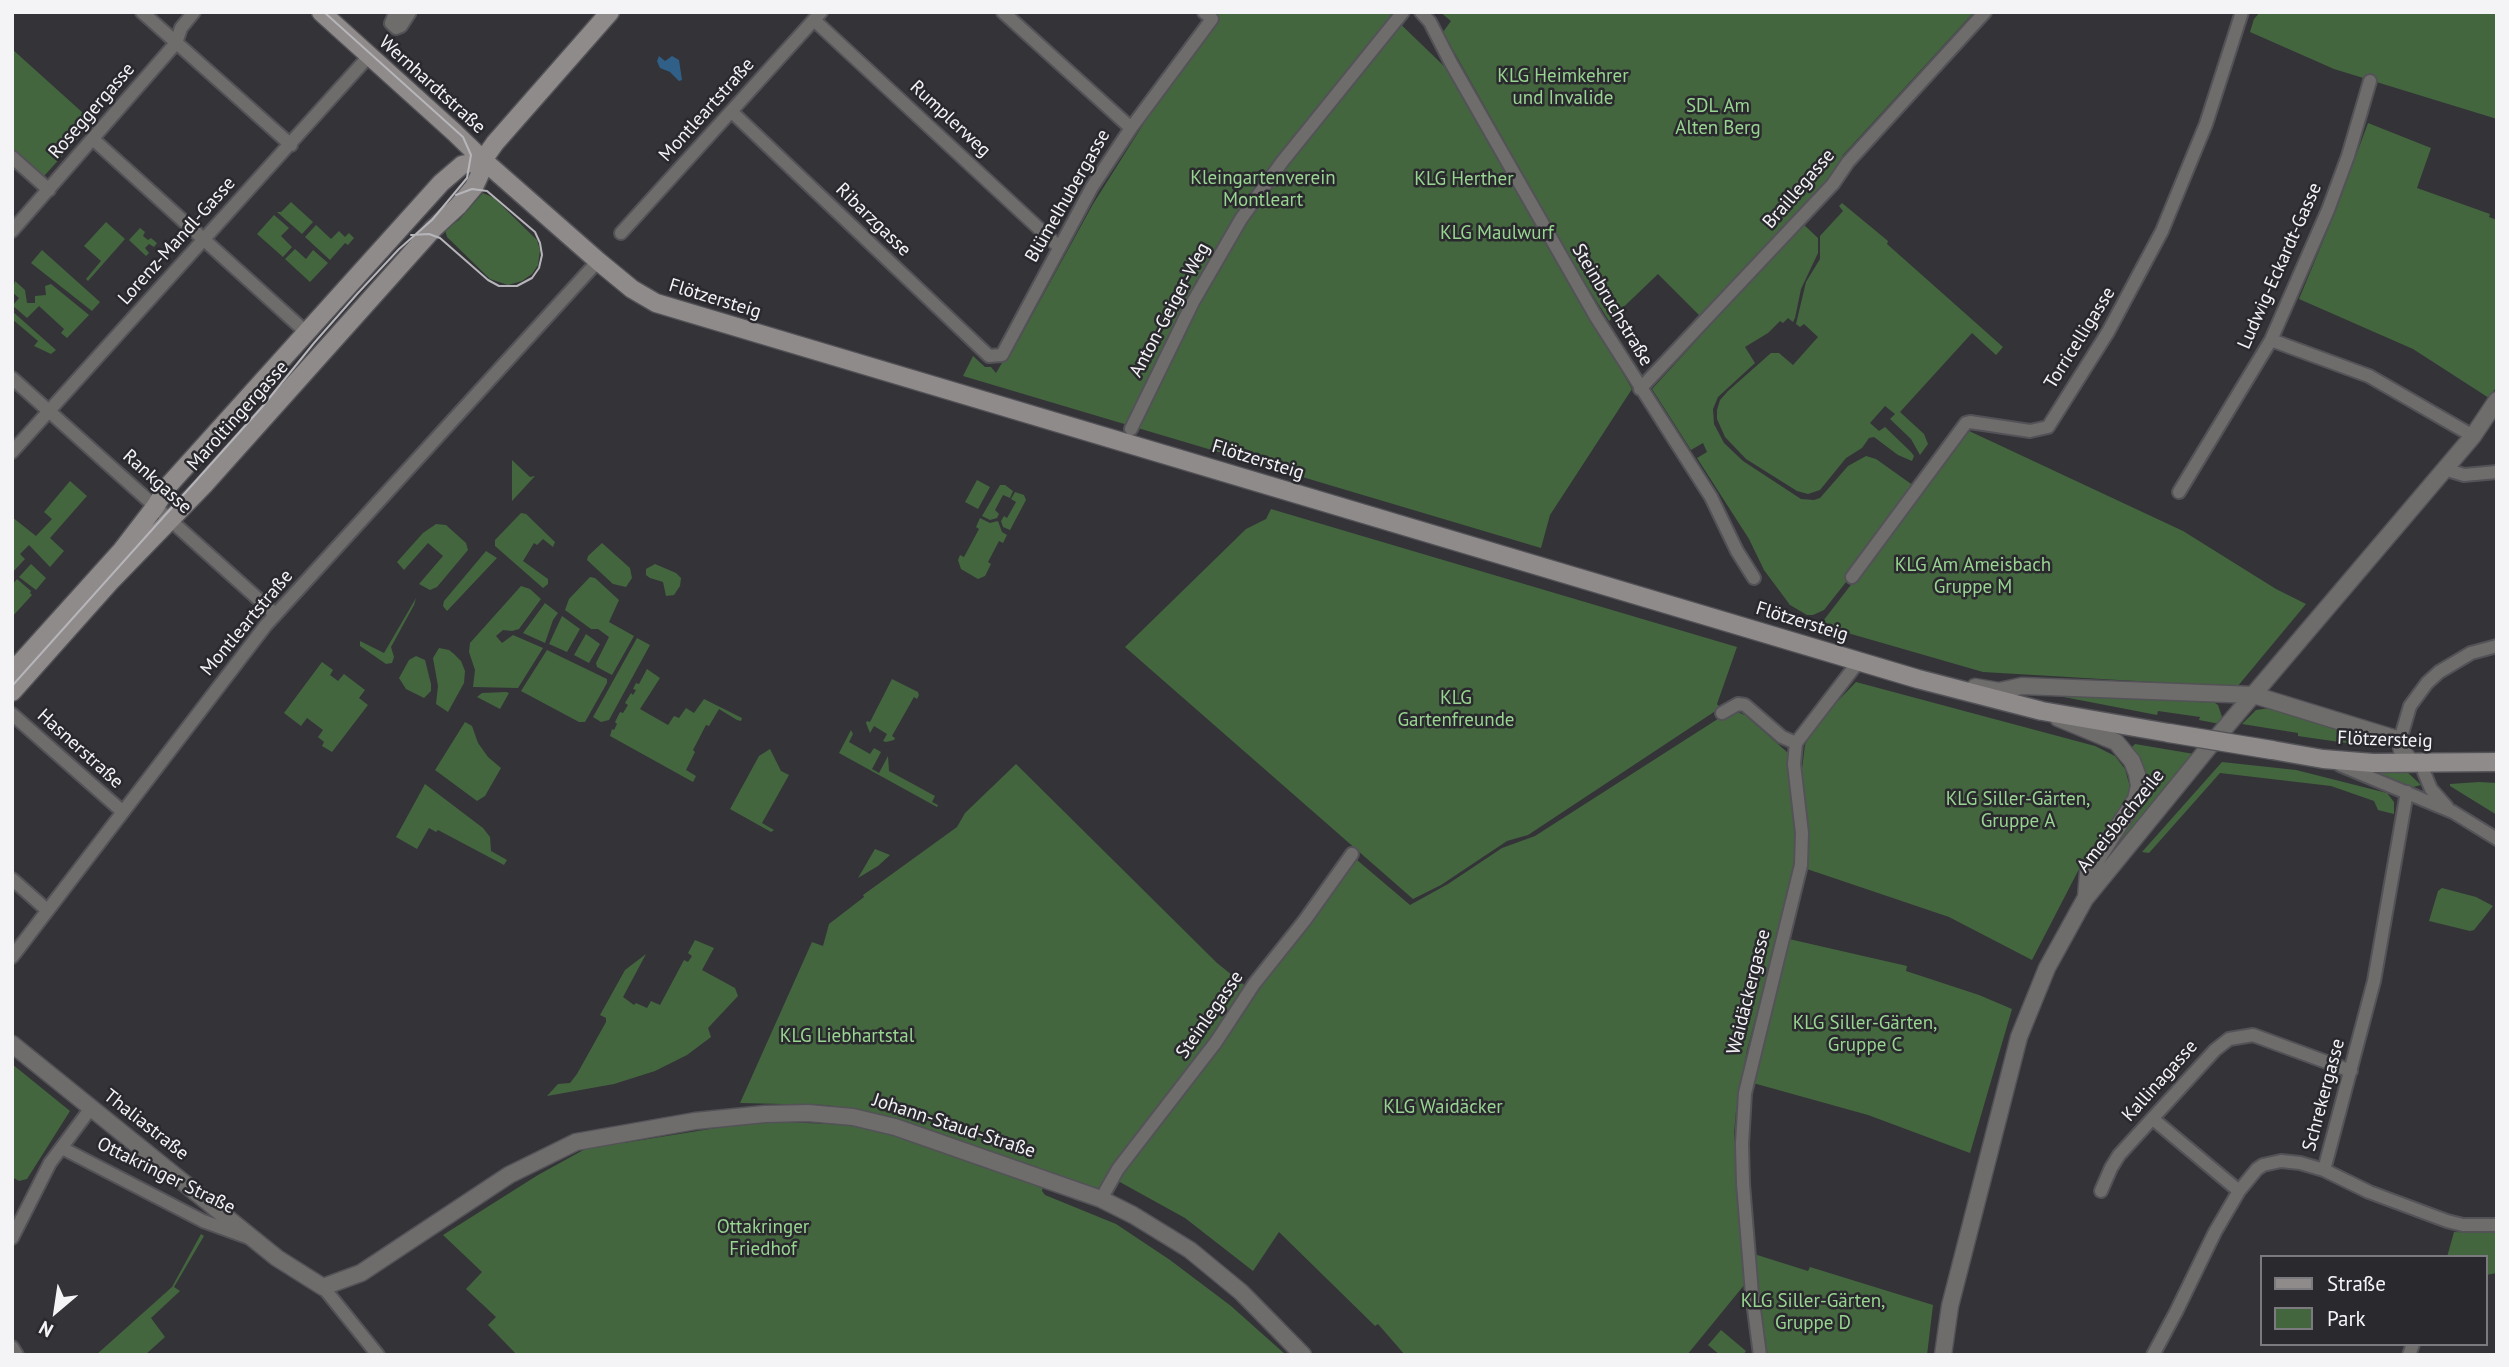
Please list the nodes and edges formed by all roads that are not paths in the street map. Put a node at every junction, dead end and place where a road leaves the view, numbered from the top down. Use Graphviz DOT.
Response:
graph roads {
  1 [pos="142,12"];
  2 [pos="194,12"];
  3 [pos="321,12"];
  4 [pos="396,12"];
  5 [pos="410,12"];
  6 [pos="610,12"];
  7 [pos="1003,12"];
  8 [pos="1403,12"];
  9 [pos="1421,12"];
  10 [pos="1985,12"];
  11 [pos="2242,12"];
  12 [pos="818,16"];
  13 [pos="1208,16"];
  14 [pos="176,43"];
  15 [pos="369,56"];
  16 [pos="2370,81"];
  17 [pos="732,112"];
  18 [pos="1131,128"];
  19 [pos="94,140"];
  20 [pos="291,145"];
  21 [pos="12,157"];
  22 [pos="483,160"];
  23 [pos="49,190"];
  24 [pos="12,231"];
  25 [pos="621,233"];
  26 [pos="204,239"];
  27 [pos="1059,247"];
  28 [pos="598,261"];
  29 [pos="307,333"];
  30 [pos="2271,340"];
  31 [pos="989,356"];
  32 [pos="12,378"];
  33 [pos="1640,389"];
  34 [pos="2497,400"];
  35 [pos="49,411"];
  36 [pos="1131,429"];
  37 [pos="2473,436"];
  38 [pos="12,452"];
  39 [pos="2444,469"];
  40 [pos="2497,472"];
  41 [pos="2179,492"];
  42 [pos="155,507"];
  43 [pos="170,520"];
  44 [pos="1852,577"];
  45 [pos="1754,578"];
  46 [pos="275,614"];
  47 [pos="2497,646"];
  48 [pos="1859,661"];
  49 [pos="12,672"];
  50 [pos="1918,679"];
  51 [pos="12,692"];
  52 [pos="2254,695"];
  53 [pos="2042,711"];
  54 [pos="1722,713"];
  55 [pos="12,714"];
  56 [pos="2400,740"];
  57 [pos="1796,743"];
  58 [pos="2323,759"];
  59 [pos="2497,762"];
  60 [pos="2418,763"];
  61 [pos="2407,792"];
  62 [pos="122,812"];
  63 [pos="2453,812"];
  64 [pos="2497,839"];
  65 [pos="1352,854"];
  66 [pos="12,879"];
  67 [pos="2085,898"];
  68 [pos="47,910"];
  69 [pos="12,957"];
  70 [pos="12,1044"];
  71 [pos="2351,1071"];
  72 [pos="91,1108"];
  73 [pos="2153,1119"];
  74 [pos="62,1148"];
  75 [pos="2324,1170"];
  76 [pos="2101,1191"];
  77 [pos="2239,1191"];
  78 [pos="1101,1199"];
  79 [pos="2497,1225"];
  80 [pos="12,1238"];
  81 [pos="254,1240"];
  82 [pos="323,1287"];
  83 [pos="12,1347"];
  84 [pos="17,1355"];
  85 [pos="378,1355"];
  86 [pos="1303,1355"];
  87 [pos="1760,1355"];
  88 [pos="1943,1355"];
  89 [pos="2152,1355"];
  1 -- 14 [label="street"];
  2 -- 14 [label="street, Roseggergasse"];
  3 -- 15 [label="main road, Wernhardtstraße"];
  4 -- 5 [label="street"];
  6 -- 22 [label="main road, Maroltingergasse"];
  7 -- 18 [label="street"];
  8 -- 36 [label="street, Anton-Geiger-Weg"];
  9 -- 33 [label="street, Steinbruchstraße"];
  10 -- 33 [label="street, Braillegasse"];
  11 -- 44 [label="street, Torricelligasse"];
  12 -- 17 [label="street, Montleartstraße"];
  12 -- 27 [label="street, Rumplerweg"];
  13 -- 18 [label="street, Blümelhubergasse"];
  14 -- 19 [label="street, Roseggergasse"];
  14 -- 20 [label="street"];
  15 -- 20 [label="street, Lorenz-Mandl-Gasse"];
  15 -- 22 [label="main road, Wernhardtstraße"];
  16 -- 30 [label="street, Ludwig-Eckardt-Gasse"];
  17 -- 25 [label="street, Montleartstraße"];
  17 -- 31 [label="street, Ribarzgasse"];
  18 -- 27 [label="street, Blümelhubergasse"];
  19 -- 23 [label="street, Roseggergasse"];
  19 -- 26 [label="street"];
  20 -- 26 [label="street, Lorenz-Mandl-Gasse"];
  21 -- 23 [label="street"];
  22 -- 28 [label="main road, Wernhardtstraße"];
  22 -- 29 [label="main road, Maroltingergasse"];
  22 -- 43 [label="main road, Maroltingergasse"];
  23 -- 24 [label="street, Roseggergasse"];
  26 -- 29 [label="street"];
  26 -- 35 [label="street, Lorenz-Mandl-Gasse"];
  27 -- 31 [label="street, Blümelhubergasse"];
  28 -- 46 [label="street, Montleartstraße"];
  28 -- 48 [label="main road, Flötzersteig"];
  29 -- 42 [label="main road, Maroltingergasse"];
  30 -- 37 [label="street"];
  30 -- 41 [label="street, Ludwig-Eckardt-Gasse"];
  32 -- 35 [label="street, Rankgasse"];
  33 -- 45 [label="street, Steinbruchstraße"];
  34 -- 37 [label="street, Ameisbachzeile"];
  35 -- 38 [label="street, Lorenz-Mandl-Gasse"];
  35 -- 42 [label="street, Rankgasse"];
  37 -- 39 [label="street, Ameisbachzeile"];
  39 -- 40 [label="street"];
  39 -- 52 [label="street, Ameisbachzeile"];
  42 -- 43 [label="street, Rankgasse"];
  42 -- 49 [label="main road, Maroltingergasse"];
  43 -- 46 [label="street, Rankgasse"];
  43 -- 51 [label="main road, Maroltingergasse"];
  46 -- 62 [label="street, Montleartstraße"];
  47 -- 56 [label="street"];
  48 -- 50 [label="main road, Flötzersteig"];
  48 -- 57 [label="street"];
  50 -- 52 [label="street, Flötzersteig"];
  50 -- 53 [label="main road, Flötzersteig"];
  52 -- 56 [label="street, Flötzersteig"];
  52 -- 67 [label="street, Ameisbachzeile"];
  53 -- 58 [label="main road, Flötzersteig, bridge"];
  53 -- 67 [label="street"];
  54 -- 57 [label="street"];
  55 -- 62 [label="street, Hasnerstraße"];
  56 -- 60 [label="street"];
  57 -- 87 [label="street, Waidäckergasse"];
  58 -- 60 [label="main road, Flötzersteig"];
  58 -- 61 [label="street"];
  59 -- 60 [label="main road, Flötzersteig"];
  60 -- 63 [label="street"];
  61 -- 63 [label="street"];
  61 -- 71 [label="street, Schrekergasse"];
  62 -- 68 [label="street, Montleartstraße"];
  63 -- 64 [label="street"];
  65 -- 78 [label="street, Steinlegasse"];
  66 -- 68 [label="street"];
  67 -- 88 [label="street, Ameisbachzeile"];
  68 -- 69 [label="street, Montleartstraße"];
  70 -- 72 [label="street, Thaliastraße"];
  71 -- 73 [label="street, Kallinagasse"];
  71 -- 75 [label="street, Schrekergasse"];
  72 -- 74 [label="street"];
  72 -- 81 [label="street, Thaliastraße"];
  73 -- 76 [label="street, Kallinagasse"];
  73 -- 77 [label="street"];
  74 -- 80 [label="street"];
  74 -- 81 [label="street, Ottakringer Straße"];
  75 -- 77 [label="street, Schrekergasse"];
  75 -- 79 [label="street"];
  77 -- 89 [label="street, Schrekergasse"];
  78 -- 82 [label="street, Johann-Staud-Straße"];
  78 -- 86 [label="street, Johann-Staud-Straße"];
  81 -- 82 [label="street, Ottakringer Straße"];
  82 -- 85 [label="street"];
  83 -- 84 [label="street"];
}
